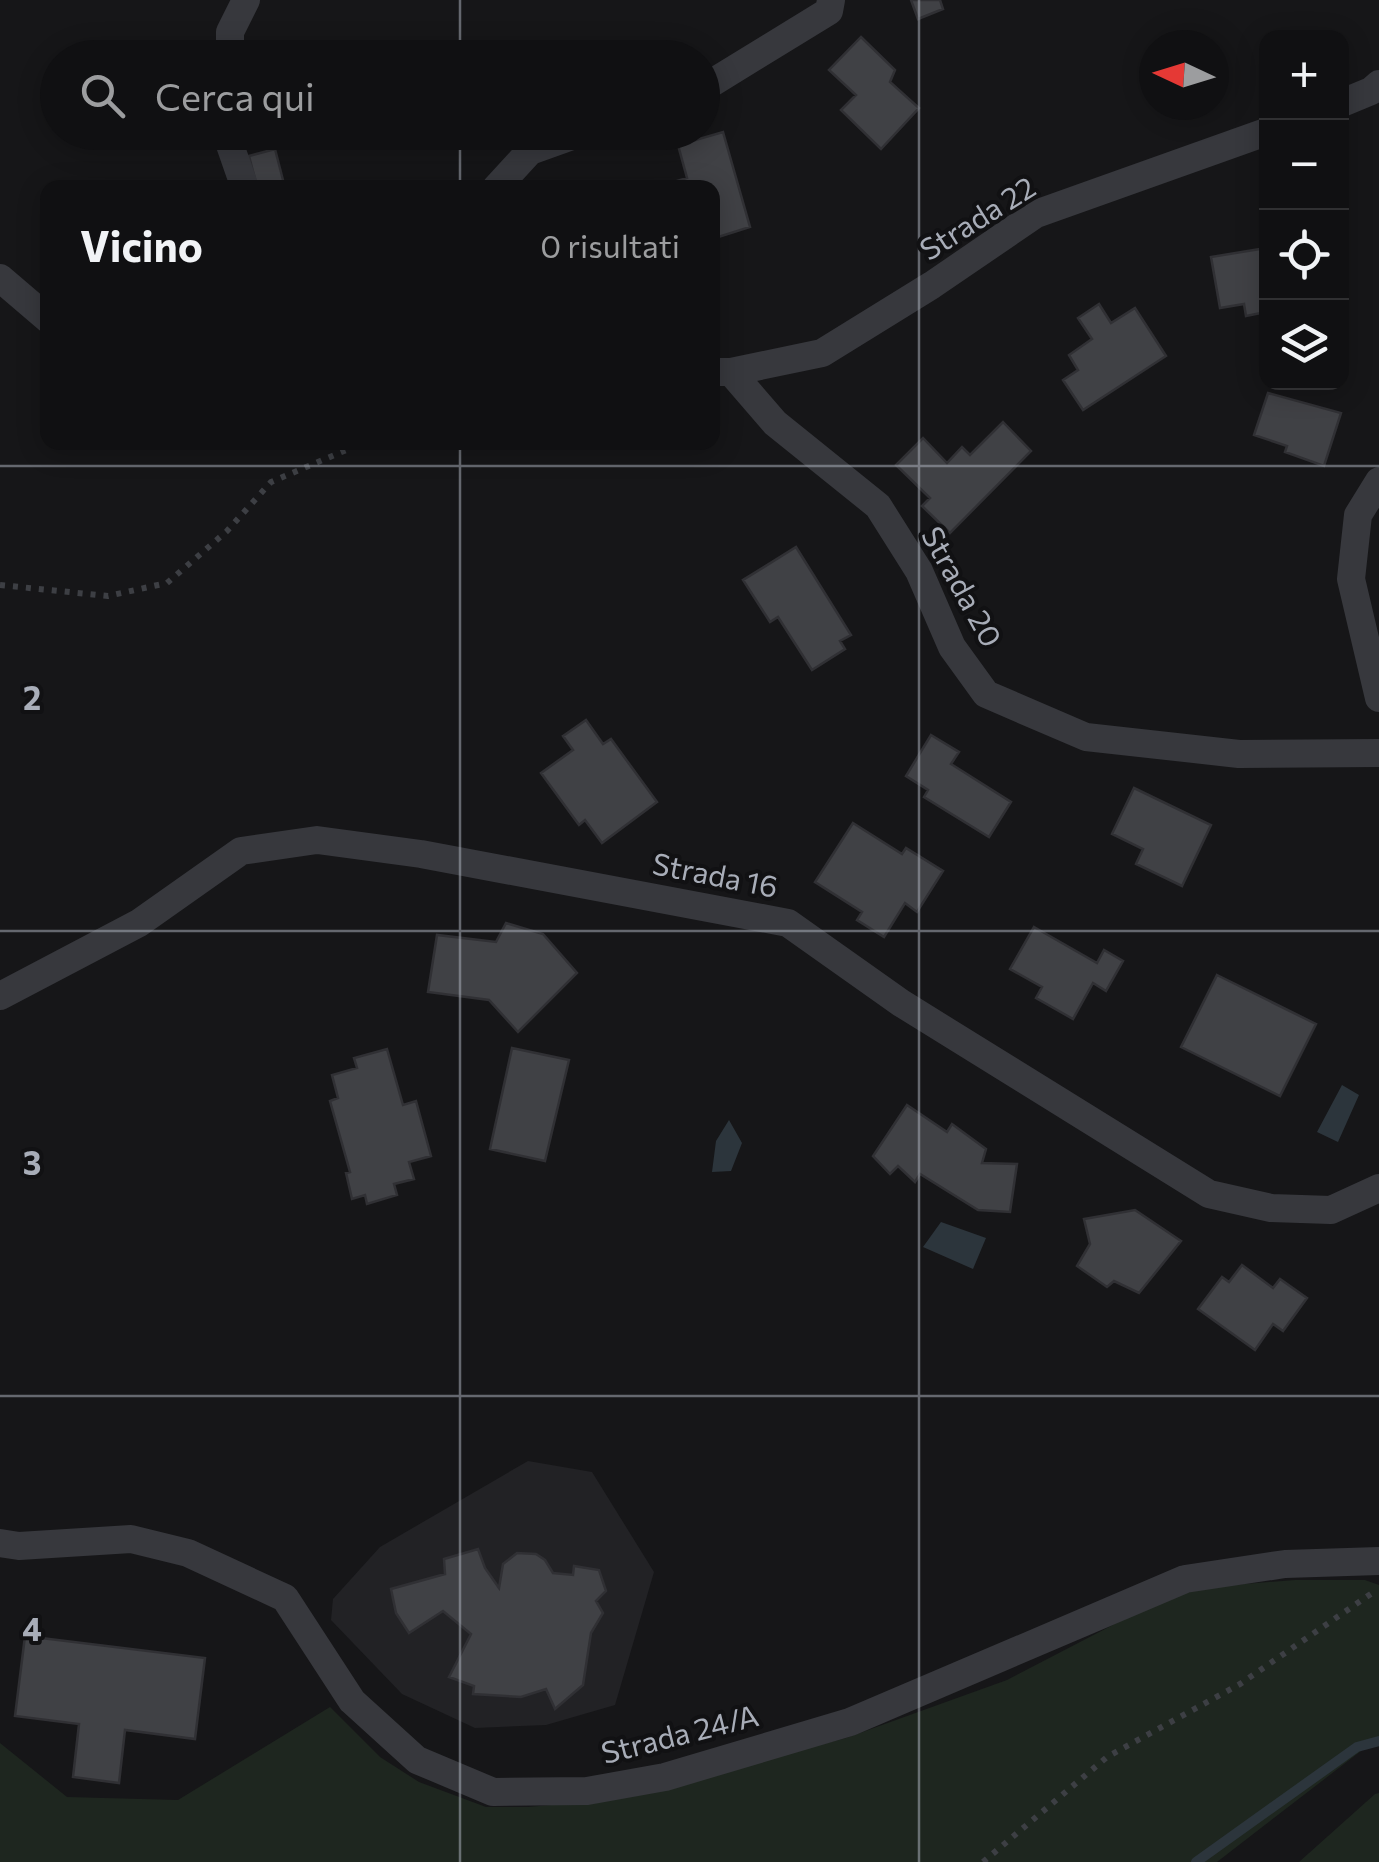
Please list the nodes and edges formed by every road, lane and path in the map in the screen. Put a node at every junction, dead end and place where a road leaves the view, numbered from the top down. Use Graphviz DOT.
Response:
graph roads {
  1 [pos="246,0"];
  2 [pos="831,0"];
  3 [pos="230,40"];
  4 [pos="720,78"];
  5 [pos="1379,84"];
  6 [pos="1349,99"];
  7 [pos="1259,134"];
  8 [pos="232,150"];
  9 [pos="533,150"];
  10 [pos="241,180"];
  11 [pos="503,180"];
  12 [pos="0,278"];
  13 [pos="40,312"];
  14 [pos="722,372"];
  15 [pos="346,450"];
  16 [pos="1379,481"];
  17 [pos="1368,520"];
  18 [pos="0,585"];
  19 [pos="1379,698"];
  20 [pos="1379,752"];
  21 [pos="0,996"];
  22 [pos="1379,1188"];
  23 [pos="0,1542"];
  24 [pos="1379,1562"];
  25 [pos="1379,1590"];
  26 [pos="982,1862"];
  1 -- 3 [label="street"];
  2 -- 4 [label="street"];
  5 -- 6 [label="street"];
  7 -- 14 [label="street, Strada 22"];
  8 -- 10 [label="street"];
  9 -- 11 [label="street"];
  12 -- 13 [label="street"];
  14 -- 20 [label="street, Strada 20"];
  15 -- 18 [label="path"];
  16 -- 17 [label="street"];
  17 -- 19 [label="street"];
  21 -- 22 [label="street, Strada 16"];
  23 -- 24 [label="street, Strada 24/A"];
  25 -- 26 [label="path"];
}
